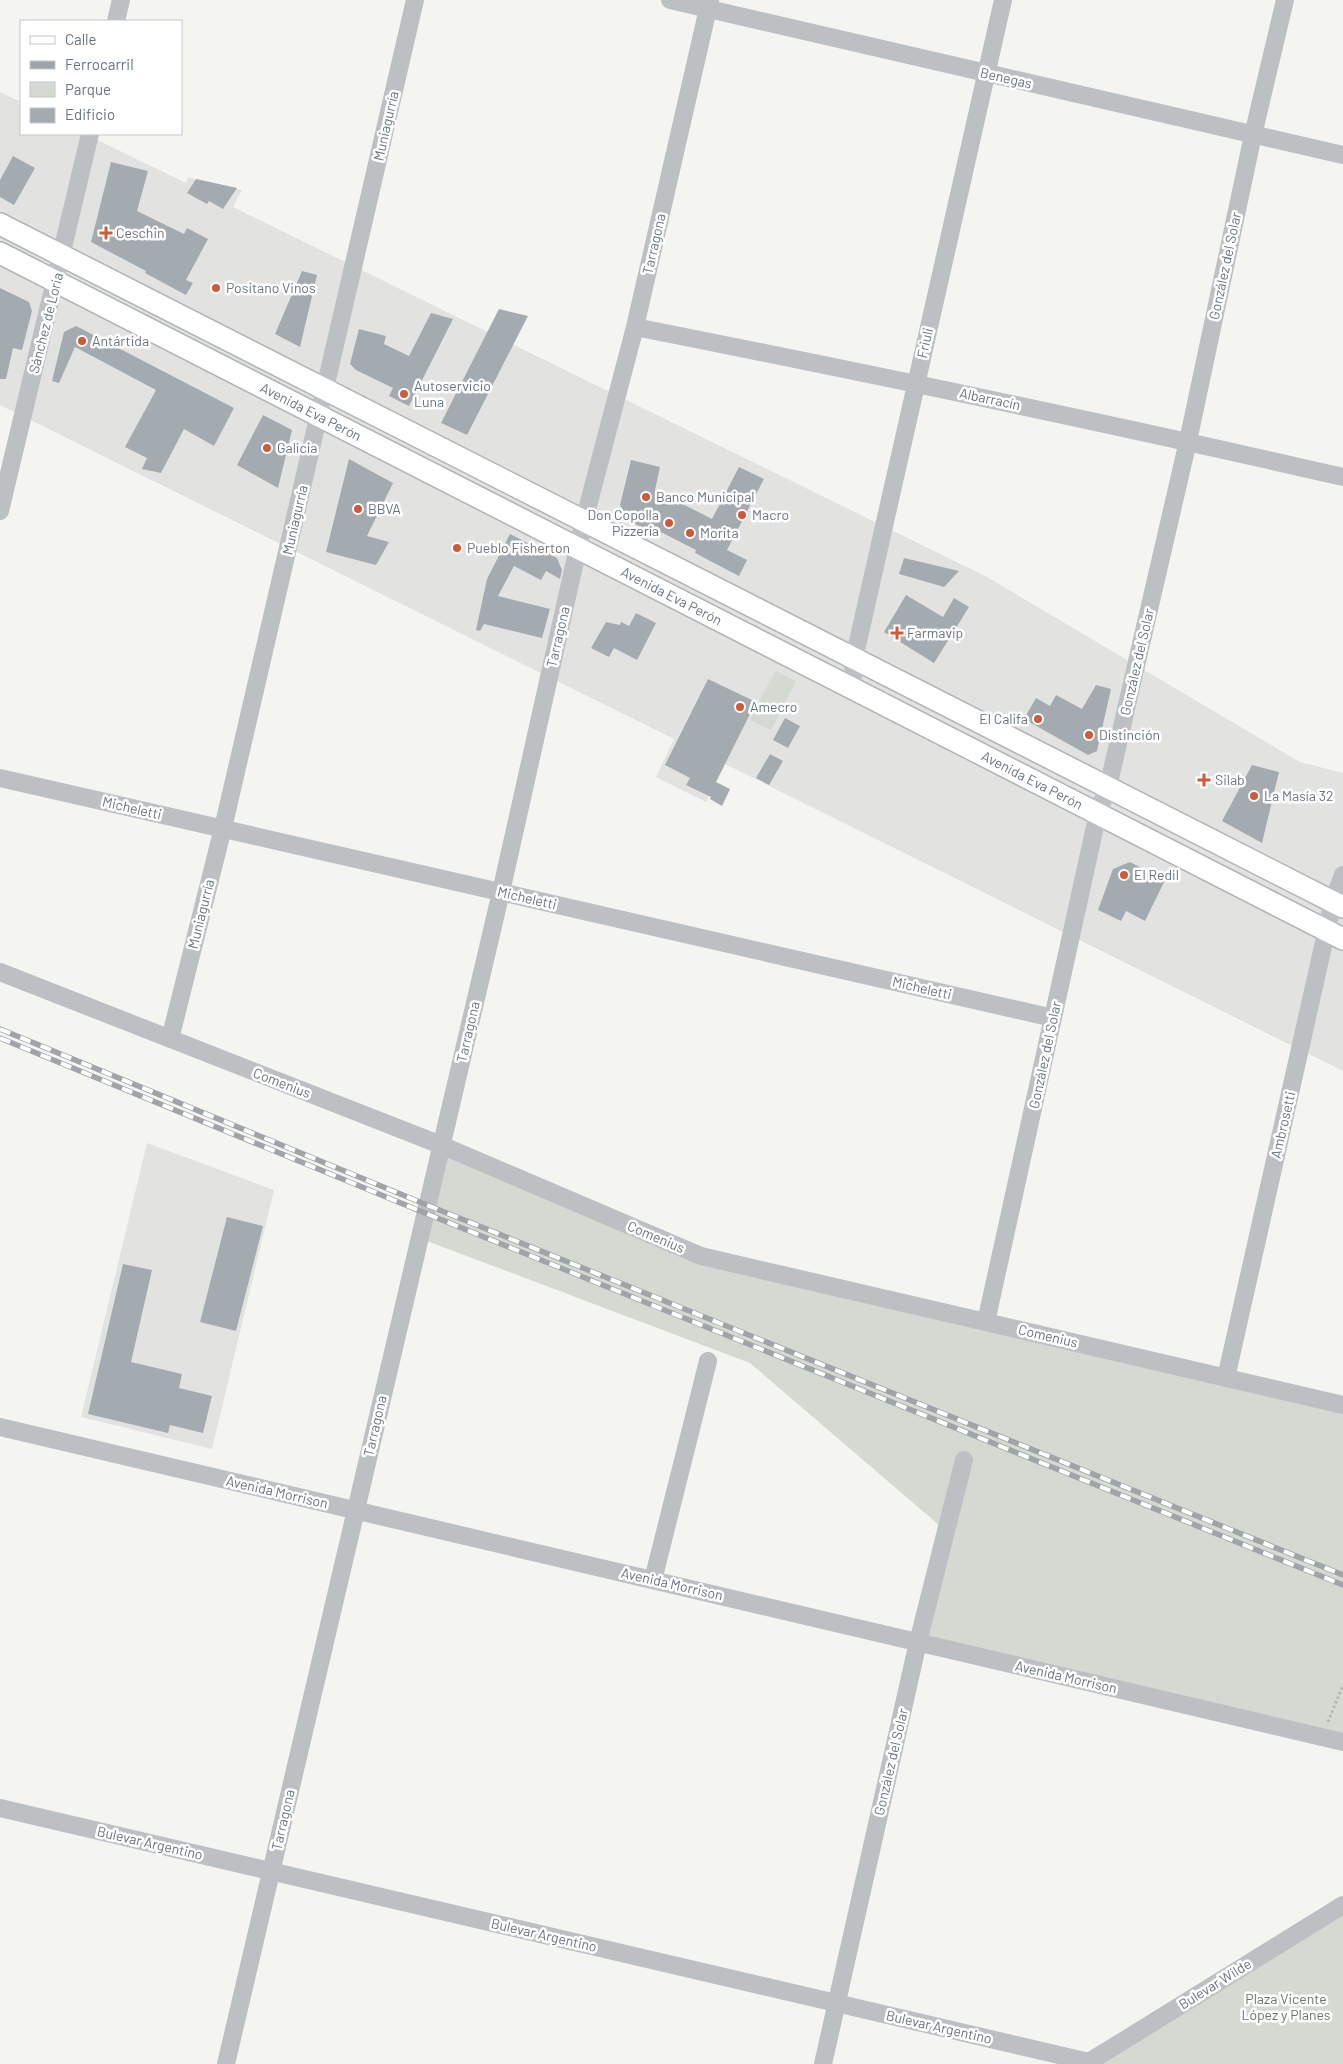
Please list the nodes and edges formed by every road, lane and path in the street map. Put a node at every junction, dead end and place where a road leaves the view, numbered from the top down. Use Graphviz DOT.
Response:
graph roads {
  1 [pos="121,0"];
  2 [pos="415,0"];
  3 [pos="670,0"];
  4 [pos="1003,0"];
  5 [pos="1285,0"];
  6 [pos="709,4"];
  7 [pos="116,20"];
  8 [pos="986,74"];
  9 [pos="90,135"];
  10 [pos="1253,135"];
  11 [pos="1343,155"];
  12 [pos="0,224"];
  13 [pos="0,253"];
  14 [pos="62,256"];
  15 [pos="56,282"];
  16 [pos="635,327"];
  17 [pos="916,383"];
  18 [pos="325,390"];
  19 [pos="319,416"];
  20 [pos="1188,442"];
  21 [pos="1343,477"];
  22 [pos="4,478"];
  23 [pos="0,511"];
  24 [pos="584,521"];
  25 [pos="578,548"];
  26 [pos="854,659"];
  27 [pos="852,688"];
  28 [pos="0,778"];
  29 [pos="1108,787"];
  30 [pos="1098,813"];
  31 [pos="223,828"];
  32 [pos="1343,874"];
  33 [pos="501,892"];
  34 [pos="1338,905"];
  35 [pos="1335,934"];
  36 [pos="0,972"];
  37 [pos="1054,1018"];
  38 [pos="170,1039"];
  39 [pos="441,1145"];
  40 [pos="986,1322"];
  41 [pos="708,1361"];
  42 [pos="1226,1378"];
  43 [pos="1343,1405"];
  44 [pos="0,1427"];
  45 [pos="964,1460"];
  46 [pos="355,1510"];
  47 [pos="654,1580"];
  48 [pos="918,1642"];
  49 [pos="1343,1685"];
  50 [pos="1322,1736"];
  51 [pos="1343,1742"];
  52 [pos="0,1808"];
  53 [pos="271,1872"];
  54 [pos="1343,1904"];
  55 [pos="837,2004"];
  56 [pos="1089,2063"];
  57 [pos="226,2064"];
  58 [pos="823,2064"];
  1 -- 7 [label="street"];
  2 -- 18 [label="street, Muniagurría"];
  3 -- 6 [label="street, Benegas"];
  4 -- 8 [label="street, Friuli"];
  5 -- 10 [label="street, González del Solar"];
  6 -- 8 [label="street, Benegas"];
  6 -- 16 [label="street, Tarragona"];
  8 -- 10 [label="street, Benegas"];
  8 -- 17 [label="street, Friuli"];
  9 -- 14 [label="street, Sánchez de Loria"];
  10 -- 11 [label="street, Benegas"];
  10 -- 20 [label="street, González del Solar"];
  12 -- 14 [label="main road, Avenida Eva Perón"];
  13 -- 15 [label="main road, Avenida Eva Perón"];
  14 -- 15 [label="street, Sánchez de Loria"];
  14 -- 18 [label="main road, Avenida Eva Perón"];
  15 -- 19 [label="main road, Avenida Eva Perón"];
  15 -- 22 [label="street, Sánchez de Loria"];
  16 -- 17 [label="street, Albarracín"];
  16 -- 24 [label="street, Tarragona"];
  17 -- 20 [label="street, Albarracín"];
  17 -- 26 [label="street, Friuli"];
  18 -- 19 [label="street, Muniagurría"];
  18 -- 24 [label="main road, Avenida Eva Perón"];
  19 -- 25 [label="main road, Avenida Eva Perón"];
  19 -- 31 [label="street, Muniagurría"];
  20 -- 21 [label="street, Albarracín"];
  20 -- 29 [label="street, González del Solar"];
  22 -- 23 [label="street, Sánchez de Loria"];
  24 -- 25 [label="street, Tarragona"];
  24 -- 26 [label="main road, Avenida Eva Perón"];
  25 -- 27 [label="main road, Avenida Eva Perón"];
  25 -- 33 [label="street, Tarragona"];
  26 -- 27 [label="street, Friuli"];
  26 -- 29 [label="main road, Avenida Eva Perón"];
  27 -- 30 [label="main road, Avenida Eva Perón"];
  28 -- 31 [label="street, Micheletti"];
  29 -- 30 [label="street, González del Solar"];
  29 -- 34 [label="main road, Avenida Eva Perón"];
  30 -- 35 [label="main road, Avenida Eva Perón"];
  30 -- 37 [label="street, González del Solar"];
  31 -- 33 [label="street, Micheletti"];
  31 -- 38 [label="street, Muniagurría"];
  32 -- 34 [label="street, Ambrosetti"];
  33 -- 37 [label="street, Micheletti"];
  33 -- 39 [label="street, Tarragona"];
  34 -- 35 [label="street, Ambrosetti"];
  35 -- 42 [label="street, Ambrosetti"];
  36 -- 38 [label="street, Comenius"];
  37 -- 40 [label="street, González del Solar"];
  38 -- 39 [label="street, Comenius"];
  39 -- 40 [label="street, Comenius"];
  39 -- 46 [label="street, Tarragona"];
  40 -- 42 [label="street, Comenius"];
  41 -- 47 [label="street"];
  42 -- 43 [label="street, Comenius"];
  44 -- 46 [label="street, Avenida Morrison"];
  45 -- 48 [label="street, González del Solar"];
  46 -- 47 [label="street, Avenida Morrison"];
  46 -- 53 [label="street, Tarragona"];
  47 -- 48 [label="street, Avenida Morrison"];
  48 -- 50 [label="street, Avenida Morrison"];
  48 -- 55 [label="street, González del Solar"];
  49 -- 50 [label="path"];
  50 -- 51 [label="street, Avenida Morrison"];
  52 -- 53 [label="street, Bulevar Argentino"];
  53 -- 55 [label="street, Bulevar Argentino"];
  53 -- 57 [label="street, Tarragona"];
  54 -- 56 [label="street, Bulevar Wilde"];
  55 -- 56 [label="street, Bulevar Argentino"];
  55 -- 58 [label="street, González del Solar"];
}
